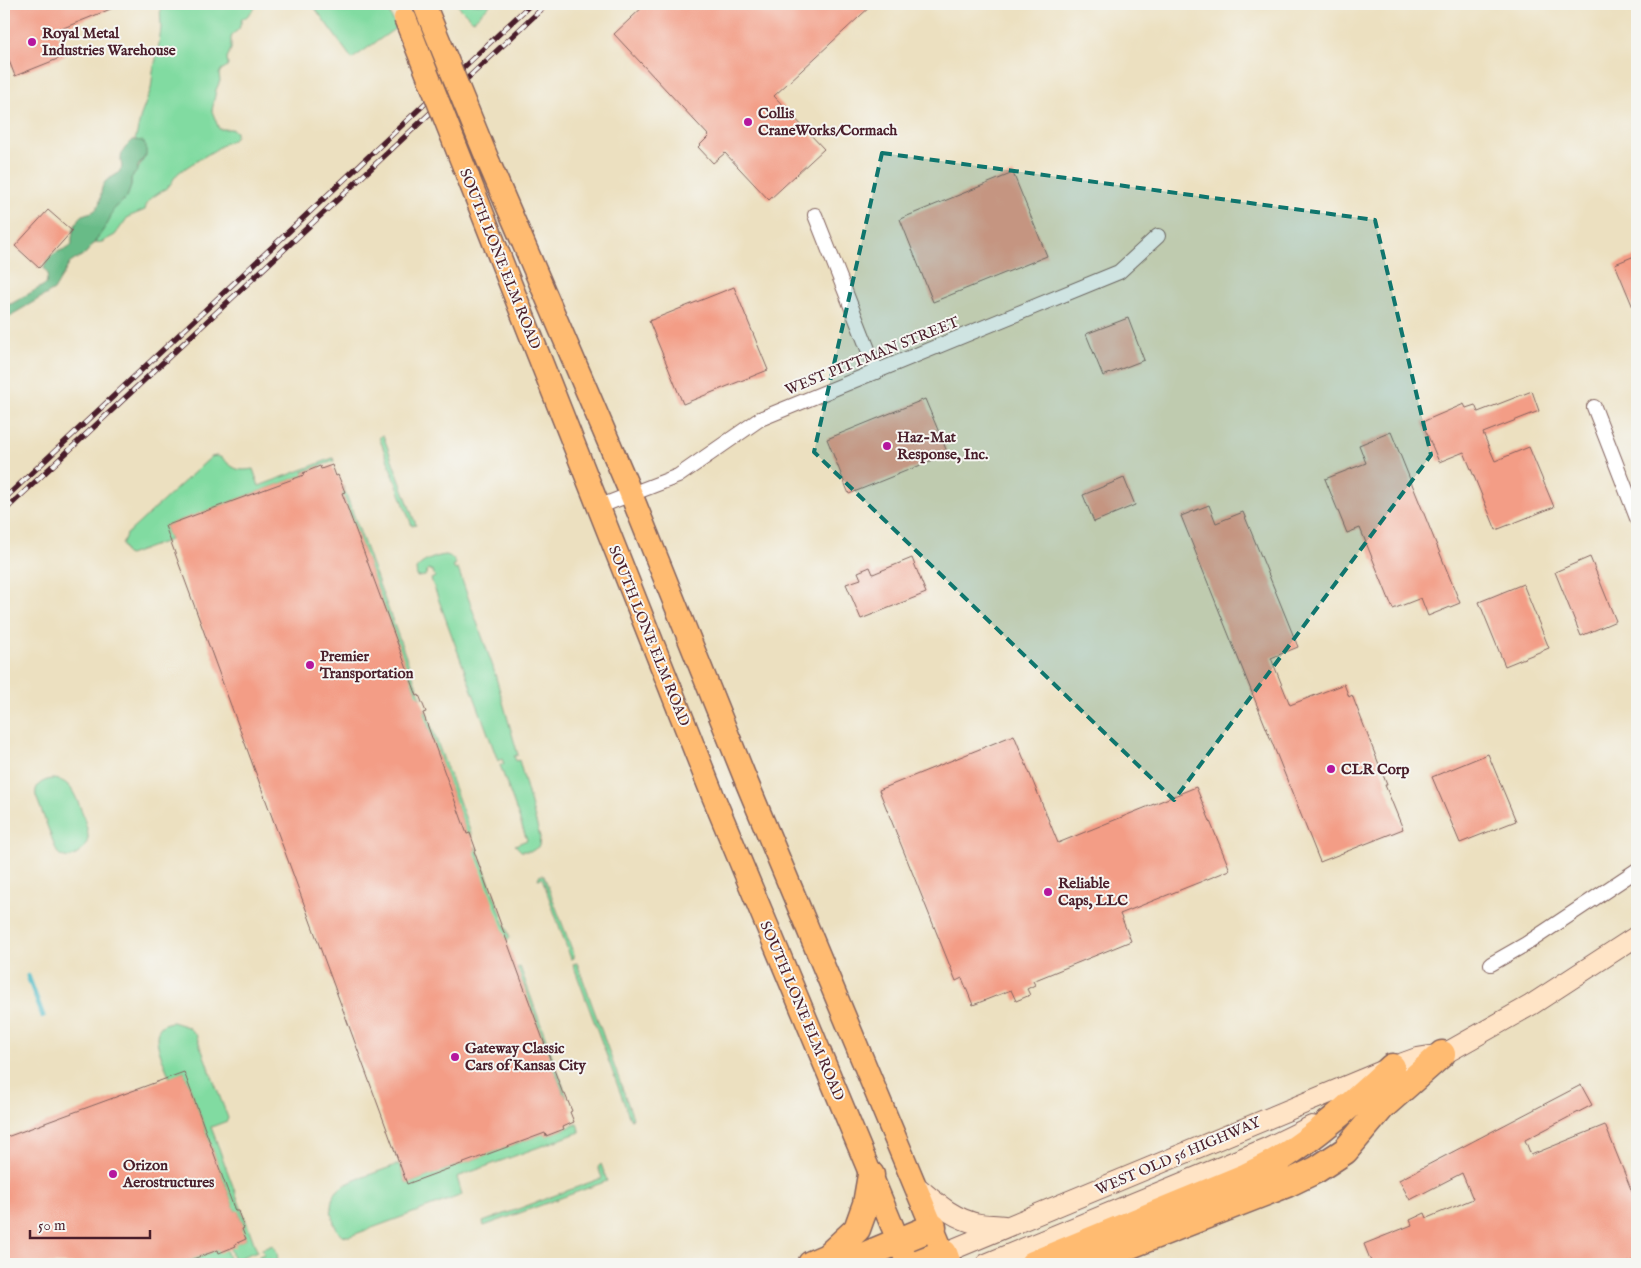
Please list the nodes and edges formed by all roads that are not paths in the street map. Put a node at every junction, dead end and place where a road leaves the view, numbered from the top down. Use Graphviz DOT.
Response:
graph roads {
  1 [pos="424,4"];
  2 [pos="402,11"];
  3 [pos="815,215"];
  4 [pos="1158,236"];
  5 [pos="877,372"];
  6 [pos="1594,407"];
  7 [pos="631,494"];
  8 [pos="598,508"];
  9 [pos="1637,518"];
  10 [pos="1637,870"];
  11 [pos="1637,936"];
  12 [pos="1491,964"];
  13 [pos="1442,1054"];
  14 [pos="1392,1067"];
  15 [pos="1350,1106"];
  16 [pos="871,1175"];
  17 [pos="915,1185"];
  18 [pos="933,1227"];
  19 [pos="1008,1227"];
  20 [pos="903,1253"];
  21 [pos="946,1259"];
  22 [pos="811,1264"];
  23 [pos="844,1264"];
  24 [pos="915,1264"];
  25 [pos="986,1264"];
  26 [pos="1033,1264"];
  27 [pos="1082,1264"];
  1 -- 7 [label="main road, SOUTH LONE ELM ROAD, bridge"];
  2 -- 8 [label="main road, SOUTH LONE ELM ROAD, bridge"];
  3 -- 5 [label="street"];
  4 -- 5 [label="street, WEST PITTMAN STREET"];
  5 -- 7 [label="street, WEST PITTMAN STREET"];
  6 -- 9 [label="street"];
  7 -- 8 [label="street, WEST PITTMAN STREET"];
  7 -- 17 [label="main road, SOUTH LONE ELM ROAD"];
  8 -- 16 [label="main road, SOUTH LONE ELM ROAD"];
  10 -- 12 [label="street"];
  11 -- 13 [label="main road, WEST OLD 56 HIGHWAY"];
  13 -- 14 [label="main road, WEST OLD 56 HIGHWAY"];
  13 -- 15 [label="main road, WEST OLD 56 HIGHWAY"];
  13 -- 27 [label="highway"];
  14 -- 15 [label="highway"];
  14 -- 19 [label="main road, WEST OLD 56 HIGHWAY"];
  15 -- 25 [label="main road, WEST OLD 56 HIGHWAY"];
  15 -- 26 [label="highway"];
  16 -- 20 [label="main road, SOUTH LONE ELM ROAD"];
  16 -- 22 [label="highway"];
  17 -- 18 [label="main road, SOUTH LONE ELM ROAD"];
  17 -- 19 [label="main road"];
  18 -- 20 [label="highway"];
  18 -- 21 [label="main road, SOUTH LONE ELM ROAD"];
  19 -- 21 [label="main road, WEST OLD 56 HIGHWAY"];
  20 -- 23 [label="highway"];
  21 -- 24 [label="highway, WEST OLD 56 HIGHWAY"];
}
